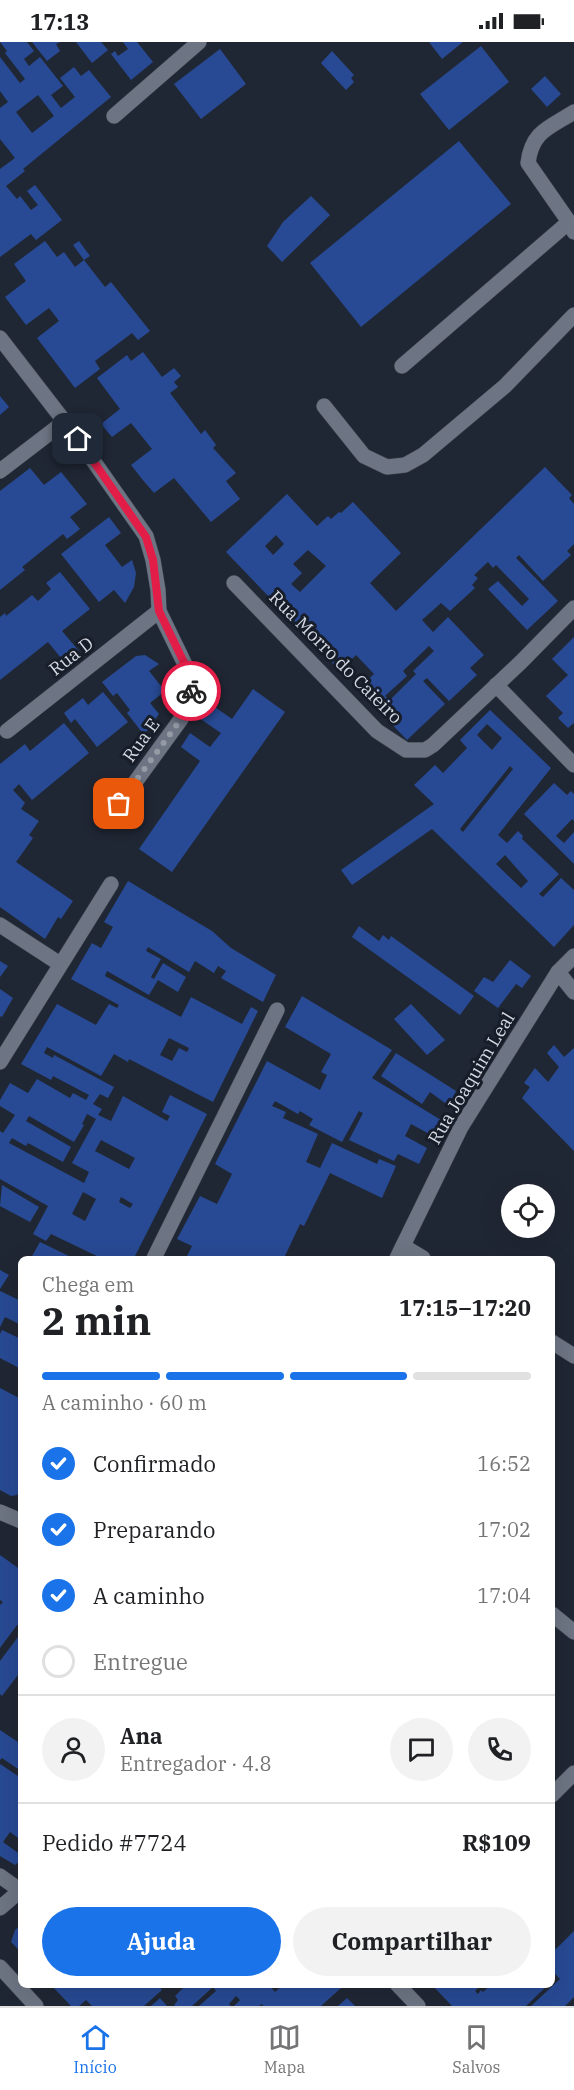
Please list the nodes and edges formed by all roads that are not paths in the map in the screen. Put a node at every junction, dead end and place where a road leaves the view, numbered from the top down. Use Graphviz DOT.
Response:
graph roads {
  1 [pos="199,42"];
  2 [pos="574,112"];
  3 [pos="114,116"];
  4 [pos="571,227"];
  5 [pos="574,315"];
  6 [pos="0,338"];
  7 [pos="402,366"];
  8 [pos="324,406"];
  9 [pos="64,422"];
  10 [pos="0,471"];
  11 [pos="234,583"];
  12 [pos="574,608"];
  13 [pos="159,611"];
  14 [pos="496,685"];
  15 [pos="7,731"];
  16 [pos="574,765"];
  17 [pos="107,821"];
  18 [pos="111,884"];
  19 [pos="0,925"];
  20 [pos="574,956"];
  21 [pos="60,964"];
  22 [pos="558,972"];
  23 [pos="574,992"];
  24 [pos="277,1010"];
  25 [pos="0,1062"];
  26 [pos="400,1252"];
  27 [pos="155,1256"];
  28 [pos="415,1256"];
  29 [pos="555,1344"];
  30 [pos="574,1356"];
  31 [pos="0,1512"];
  32 [pos="18,1520"];
  33 [pos="555,1616"];
  34 [pos="574,1632"];
  35 [pos="574,1773"];
  36 [pos="555,1792"];
  37 [pos="0,1876"];
  38 [pos="18,1889"];
  39 [pos="18,1893"];
  40 [pos="0,1908"];
  41 [pos="0,1967"];
  42 [pos="18,1986"];
  43 [pos="19,1988"];
  44 [pos="402,1988"];
  45 [pos="36,2006"];
  46 [pos="418,2006"];
  1 -- 3 [label="street"];
  2 -- 4 [label="street"];
  4 -- 7 [label="street"];
  5 -- 8 [label="street"];
  6 -- 9 [label="street, Rua E"];
  9 -- 10 [label="street"];
  9 -- 13 [label="street, Rua E"];
  11 -- 14 [label="street, Rua Morro do Caieiro"];
  12 -- 14 [label="street, Rua Morro do Caieiro"];
  13 -- 15 [label="street, Rua D"];
  13 -- 17 [label="street, Rua E"];
  14 -- 16 [label="street"];
  18 -- 21 [label="street"];
  19 -- 21 [label="street"];
  20 -- 22 [label="street, Rua Joaquim Leal"];
  21 -- 25 [label="street"];
  22 -- 23 [label="street"];
  22 -- 26 [label="street, Rua Joaquim Leal"];
  24 -- 27 [label="street"];
  26 -- 28 [label="street"];
  29 -- 30 [label="street"];
  31 -- 32 [label="street"];
  33 -- 34 [label="street"];
  35 -- 36 [label="street"];
  37 -- 38 [label="street"];
  39 -- 40 [label="street"];
  41 -- 42 [label="street"];
  43 -- 45 [label="street"];
  44 -- 46 [label="street"];
}
